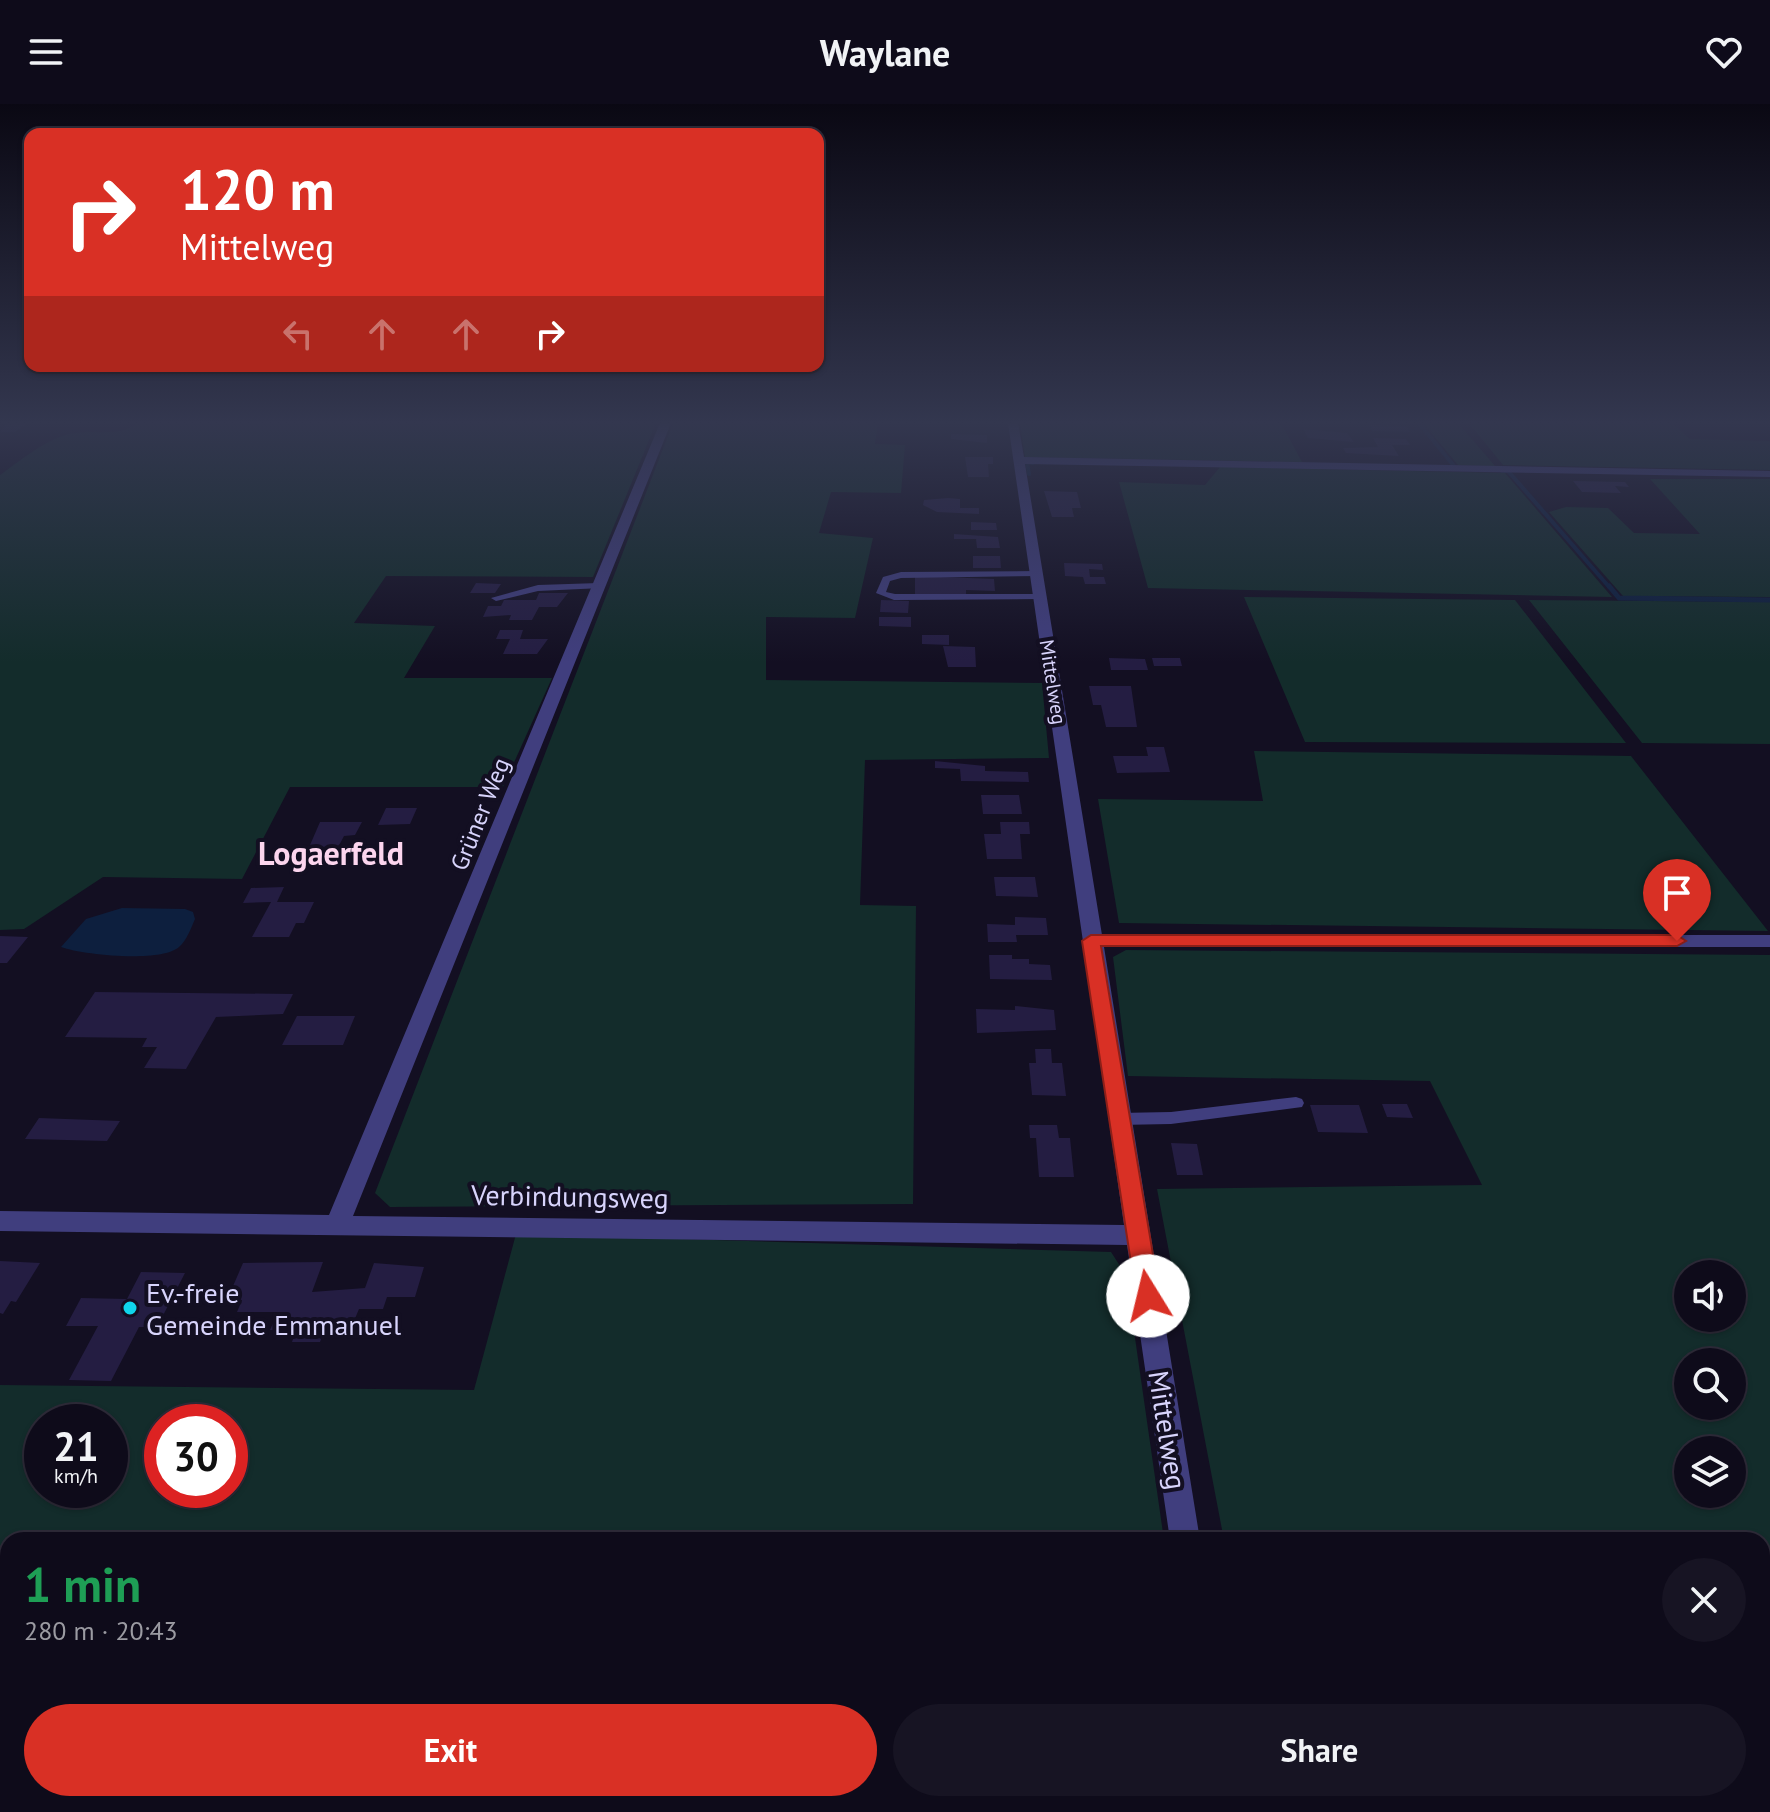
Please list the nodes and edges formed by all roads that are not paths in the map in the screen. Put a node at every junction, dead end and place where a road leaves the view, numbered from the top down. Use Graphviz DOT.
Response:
graph roads {
  1 [pos="633,503"];
  2 [pos="1025,503"];
  3 [pos="1036,574"];
  4 [pos="599,586"];
  5 [pos="1040,596"];
  6 [pos="496,598"];
  7 [pos="1091,941"];
  8 [pos="1770,941"];
  9 [pos="1296,1103"];
  10 [pos="1118,1119"];
  11 [pos="0,1221"];
  12 [pos="338,1223"];
  13 [pos="1139,1235"];
  14 [pos="1184,1532"];
  1 -- 4 [label="street, Grüner Weg"];
  2 -- 3 [label="street, Mittelweg"];
  3 -- 5 [label="street, Mittelweg"];
  3 -- 5 [label="lane"];
  4 -- 6 [label="lane"];
  4 -- 12 [label="street, Grüner Weg"];
  5 -- 7 [label="street, Mittelweg"];
  7 -- 8 [label="street"];
  7 -- 10 [label="street, Mittelweg"];
  9 -- 10 [label="lane"];
  10 -- 13 [label="street, Mittelweg"];
  11 -- 12 [label="street, Verbindungsweg"];
  12 -- 13 [label="street, Verbindungsweg"];
  13 -- 14 [label="street, Mittelweg"];
}
